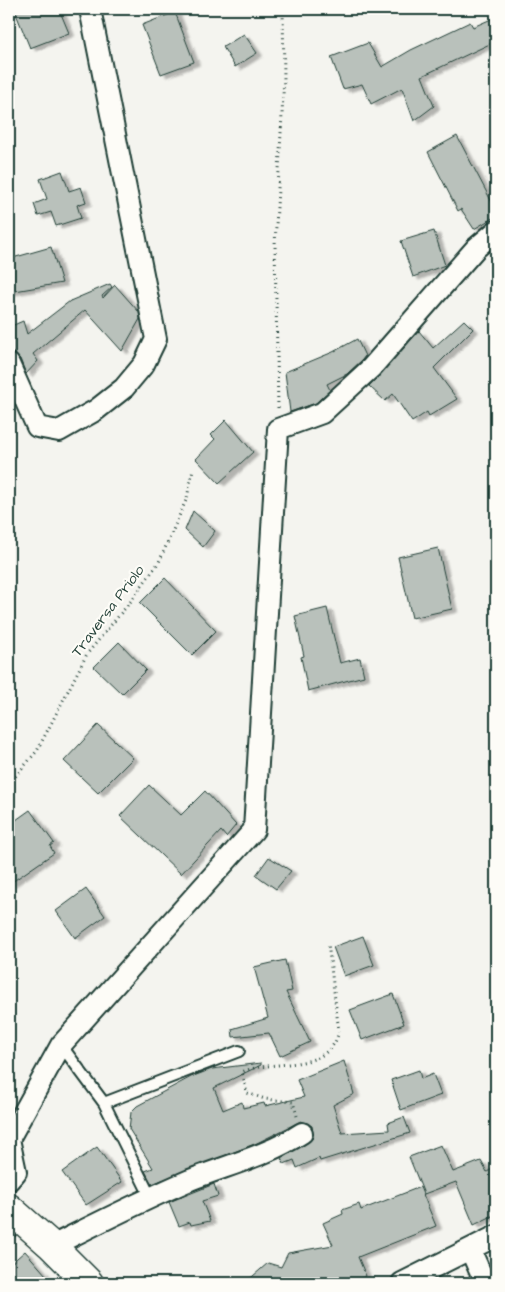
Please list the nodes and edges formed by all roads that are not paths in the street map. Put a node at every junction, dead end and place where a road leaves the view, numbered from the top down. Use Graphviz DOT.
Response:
graph roads {
  1 [pos="90,9"];
  2 [pos="496,231"];
  3 [pos="9,364"];
  4 [pos="62,1045"];
  5 [pos="239,1051"];
  6 [pos="104,1103"];
  7 [pos="302,1133"];
  8 [pos="9,1180"];
  9 [pos="151,1198"];
  10 [pos="13,1220"];
  11 [pos="496,1236"];
  12 [pos="52,1246"];
  13 [pos="470,1249"];
  14 [pos="88,1283"];
  15 [pos="402,1283"];
  16 [pos="485,1283"];
  1 -- 3 [label="street"];
  2 -- 4 [label="street"];
  4 -- 6 [label="lane"];
  4 -- 8 [label="street"];
  5 -- 6 [label="lane"];
  6 -- 9 [label="lane"];
  7 -- 9 [label="street"];
  9 -- 12 [label="street"];
  10 -- 12 [label="main road"];
  11 -- 13 [label="street"];
  12 -- 14 [label="main road"];
  13 -- 15 [label="street"];
  13 -- 16 [label="street"];
}
